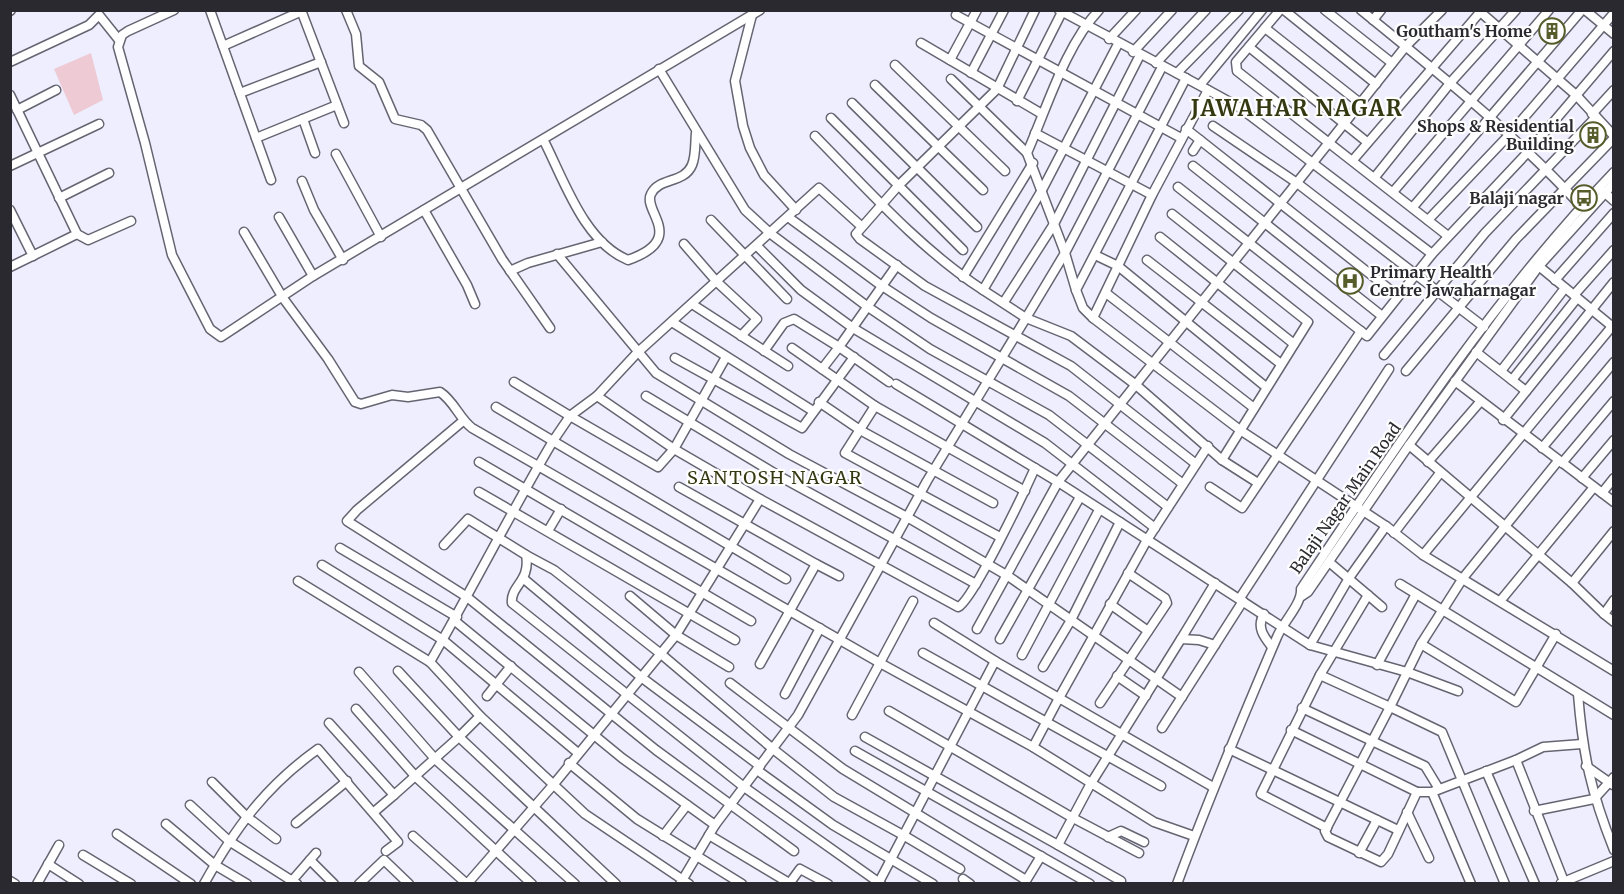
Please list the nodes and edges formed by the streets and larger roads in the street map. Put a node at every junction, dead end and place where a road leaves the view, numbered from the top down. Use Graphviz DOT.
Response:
graph roads {
  1 [pos="174,10"];
  2 [pos="210,10"];
  3 [pos="346,10"];
  4 [pos="977,10"];
  5 [pos="1004,10"];
  6 [pos="1035,10"];
  7 [pos="1100,10"];
  8 [pos="1136,10"];
  9 [pos="1172,10"];
  10 [pos="1206,10"];
  11 [pos="1239,10"];
  12 [pos="1262,10"];
  13 [pos="1282,10"];
  14 [pos="1325,10"];
  15 [pos="1361,10"];
  16 [pos="1382,10"];
  17 [pos="1442,10"];
  18 [pos="1516,10"];
  19 [pos="1549,10"];
  20 [pos="1584,10"];
  21 [pos="302,11"];
  22 [pos="1061,11"];
  23 [pos="1480,11"];
  24 [pos="756,13"];
  25 [pos="1614,13"];
  26 [pos="956,15"];
  27 [pos="1373,20"];
  28 [pos="970,24"];
  29 [pos="1086,24"];
  30 [pos="1603,25"];
  31 [pos="1265,28"];
  32 [pos="1499,29"];
  33 [pos="1614,34"];
  34 [pos="993,35"];
  35 [pos="1109,39"];
  36 [pos="119,40"];
  37 [pos="921,43"];
  38 [pos="1118,44"];
  39 [pos="223,46"];
  40 [pos="1406,46"];
  41 [pos="1518,46"];
  42 [pos="1249,47"];
  43 [pos="1016,48"];
  44 [pos="1614,51"];
  45 [pos="1137,53"];
  46 [pos="950,60"];
  47 [pos="1038,61"];
  48 [pos="10,62"];
  49 [pos="321,62"];
  50 [pos="1538,62"];
  51 [pos="1392,63"];
  52 [pos="895,65"];
  53 [pos="1159,65"];
  54 [pos="1433,66"];
  55 [pos="659,69"];
  56 [pos="1177,73"];
  57 [pos="971,74"];
  58 [pos="1061,74"];
  59 [pos="1186,78"];
  60 [pos="951,79"];
  61 [pos="1557,79"];
  62 [pos="1451,82"];
  63 [pos="1376,84"];
  64 [pos="874,85"];
  65 [pos="1204,88"];
  66 [pos="997,89"];
  67 [pos="56,90"];
  68 [pos="1614,90"];
  69 [pos="1094,91"];
  70 [pos="240,93"];
  71 [pos="10,95"];
  72 [pos="1576,95"];
  73 [pos="1472,100"];
  74 [pos="1017,101"];
  75 [pos="1115,102"];
  76 [pos="852,103"];
  77 [pos="1360,103"];
  78 [pos="337,105"];
  79 [pos="979,105"];
  80 [pos="17,110"];
  81 [pos="1042,114"];
  82 [pos="1137,114"];
  83 [pos="1594,116"];
  84 [pos="831,118"];
  85 [pos="1491,118"];
  86 [pos="303,119"];
  87 [pos="344,123"];
  88 [pos="1344,123"];
  89 [pos="99,124"];
  90 [pos="958,125"];
  91 [pos="1213,126"];
  92 [pos="1160,128"];
  93 [pos="1186,129"];
  94 [pos="696,132"];
  95 [pos="1035,134"];
  96 [pos="1613,134"];
  97 [pos="1509,135"];
  98 [pos="814,136"];
  99 [pos="256,138"];
  100 [pos="1181,138"];
  101 [pos="1200,140"];
  102 [pos="544,141"];
  103 [pos="1329,142"];
  104 [pos="1367,142"];
  105 [pos="938,146"];
  106 [pos="1064,147"];
  107 [pos="1193,151"];
  108 [pos="1528,152"];
  109 [pos="315,153"];
  110 [pos="1027,153"];
  111 [pos="37,154"];
  112 [pos="336,154"];
  113 [pos="1086,159"];
  114 [pos="1353,160"];
  115 [pos="1313,163"];
  116 [pos="1033,164"];
  117 [pos="10,166"];
  118 [pos="1193,166"];
  119 [pos="917,167"];
  120 [pos="1547,169"];
  121 [pos="1005,171"];
  122 [pos="1108,172"];
  123 [pos="1614,172"];
  124 [pos="109,173"];
  125 [pos="1375,177"];
  126 [pos="272,180"];
  127 [pos="302,181"];
  128 [pos="1297,183"];
  129 [pos="1614,183"];
  130 [pos="1131,184"];
  131 [pos="898,186"];
  132 [pos="461,187"];
  133 [pos="1178,187"];
  134 [pos="1564,188"];
  135 [pos="983,190"];
  136 [pos="1042,190"];
  137 [pos="1393,192"];
  138 [pos="1604,192"];
  139 [pos="1152,195"];
  140 [pos="59,198"];
  141 [pos="1614,201"];
  142 [pos="882,204"];
  143 [pos="1281,204"];
  144 [pos="1581,206"];
  145 [pos="1413,207"];
  146 [pos="10,210"];
  147 [pos="424,210"];
  148 [pos="796,210"];
  149 [pos="1614,213"];
  150 [pos="1172,214"];
  151 [pos="788,217"];
  152 [pos="279,218"];
  153 [pos="711,220"];
  154 [pos="1428,220"];
  155 [pos="131,221"];
  156 [pos="1265,223"];
  157 [pos="1053,224"];
  158 [pos="861,226"];
  159 [pos="977,227"];
  160 [pos="244,231"];
  161 [pos="77,234"];
  162 [pos="771,234"];
  163 [pos="1448,236"];
  164 [pos="381,237"];
  165 [pos="1160,237"];
  166 [pos="602,242"];
  167 [pos="1249,243"];
  168 [pos="684,244"];
  169 [pos="757,246"];
  170 [pos="963,250"];
  171 [pos="1614,250"];
  172 [pos="1065,253"];
  173 [pos="557,254"];
  174 [pos="1432,254"];
  175 [pos="1095,255"];
  176 [pos="33,256"];
  177 [pos="744,257"];
  178 [pos="343,260"];
  179 [pos="1147,260"];
  180 [pos="1233,263"];
  181 [pos="1536,264"];
  182 [pos="897,265"];
  183 [pos="1118,266"];
  184 [pos="10,267"];
  185 [pos="510,271"];
  186 [pos="1416,274"];
  187 [pos="313,276"];
  188 [pos="963,277"];
  189 [pos="1555,280"];
  190 [pos="717,282"];
  191 [pos="1218,282"];
  192 [pos="1614,282"];
  193 [pos="882,286"];
  194 [pos="1565,288"];
  195 [pos="983,290"];
  196 [pos="1076,290"];
  197 [pos="1437,291"];
  198 [pos="1106,292"];
  199 [pos="1398,296"];
  200 [pos="1575,296"];
  201 [pos="284,298"];
  202 [pos="787,299"];
  203 [pos="1004,302"];
  204 [pos="1202,303"];
  205 [pos="475,304"];
  206 [pos="692,304"];
  207 [pos="868,307"];
  208 [pos="1457,307"];
  209 [pos="1591,309"];
  210 [pos="1382,316"];
  211 [pos="1026,318"];
  212 [pos="1093,318"];
  213 [pos="672,322"];
  214 [pos="1186,323"];
  215 [pos="1613,326"];
  216 [pos="1484,327"];
  217 [pos="550,328"];
  218 [pos="853,328"];
  219 [pos="1361,331"];
  220 [pos="741,336"];
  221 [pos="1016,337"];
  222 [pos="1170,342"];
  223 [pos="1294,344"];
  224 [pos="839,347"];
  225 [pos="792,348"];
  226 [pos="764,351"];
  227 [pos="1476,352"];
  228 [pos="637,353"];
  229 [pos="1384,355"];
  230 [pos="726,357"];
  231 [pos="854,357"];
  232 [pos="675,358"];
  233 [pos="1002,360"];
  234 [pos="1614,362"];
  235 [pos="1154,363"];
  236 [pos="1281,364"];
  237 [pos="788,366"];
  238 [pos="822,369"];
  239 [pos="1389,369"];
  240 [pos="1406,371"];
  241 [pos="1501,371"];
  242 [pos="714,380"];
  243 [pos="1512,380"];
  244 [pos="837,381"];
  245 [pos="1455,381"];
  246 [pos="514,382"];
  247 [pos="989,382"];
  248 [pos="1136,385"];
  249 [pos="1266,387"];
  250 [pos="1526,391"];
  251 [pos="597,396"];
  252 [pos="646,396"];
  253 [pos="703,400"];
  254 [pos="1614,401"];
  255 [pos="819,402"];
  256 [pos="976,402"];
  257 [pos="1480,402"];
  258 [pos="1121,404"];
  259 [pos="875,406"];
  260 [pos="496,407"];
  261 [pos="1254,408"];
  262 [pos="813,411"];
  263 [pos="570,416"];
  264 [pos="1503,420"];
  265 [pos="463,421"];
  266 [pos="688,423"];
  267 [pos="963,423"];
  268 [pos="1105,424"];
  269 [pos="860,430"];
  270 [pos="1240,430"];
  271 [pos="1522,432"];
  272 [pos="1614,440"];
  273 [pos="554,441"];
  274 [pos="1089,445"];
  275 [pos="1409,445"];
  276 [pos="1208,446"];
  277 [pos="948,447"];
  278 [pos="1542,448"];
  279 [pos="674,449"];
  280 [pos="1278,454"];
  281 [pos="1222,460"];
  282 [pos="479,462"];
  283 [pos="1428,462"];
  284 [pos="1560,462"];
  285 [pos="1196,464"];
  286 [pos="539,465"];
  287 [pos="1073,465"];
  288 [pos="1035,468"];
  289 [pos="934,469"];
  290 [pos="1440,473"];
  291 [pos="1582,478"];
  292 [pos="1614,478"];
  293 [pos="1317,480"];
  294 [pos="1058,483"];
  295 [pos="1258,483"];
  296 [pos="1183,484"];
  297 [pos="679,487"];
  298 [pos="1210,487"];
  299 [pos="525,488"];
  300 [pos="1598,490"];
  301 [pos="1025,491"];
  302 [pos="480,492"];
  303 [pos="920,495"];
  304 [pos="1080,497"];
  305 [pos="1469,498"];
  306 [pos="760,499"];
  307 [pos="1614,502"];
  308 [pos="993,504"];
  309 [pos="1168,507"];
  310 [pos="1360,508"];
  311 [pos="561,509"];
  312 [pos="513,510"];
  313 [pos="1099,510"];
  314 [pos="907,517"];
  315 [pos="1120,522"];
  316 [pos="1386,526"];
  317 [pos="746,527"];
  318 [pos="1503,527"];
  319 [pos="1155,528"];
  320 [pos="548,531"];
  321 [pos="1614,531"];
  322 [pos="1394,532"];
  323 [pos="498,537"];
  324 [pos="1000,537"];
  325 [pos="1147,540"];
  326 [pos="894,541"];
  327 [pos="444,545"];
  328 [pos="340,548"];
  329 [pos="732,548"];
  330 [pos="1537,554"];
  331 [pos="526,555"];
  332 [pos="1423,555"];
  333 [pos="1329,562"];
  334 [pos="987,563"];
  335 [pos="816,564"];
  336 [pos="322,565"];
  337 [pos="881,565"];
  338 [pos="718,569"];
  339 [pos="1128,573"];
  340 [pos="838,576"];
  341 [pos="1008,576"];
  342 [pos="1349,578"];
  343 [pos="1463,578"];
  344 [pos="524,579"];
  345 [pos="786,579"];
  346 [pos="298,581"];
  347 [pos="1215,583"];
  348 [pos="1572,583"];
  349 [pos="976,584"];
  350 [pos="1400,584"];
  351 [pos="1029,590"];
  352 [pos="703,592"];
  353 [pos="1416,594"];
  354 [pos="1368,595"];
  355 [pos="630,596"];
  356 [pos="1302,596"];
  357 [pos="467,597"];
  358 [pos="1242,600"];
  359 [pos="1501,600"];
  360 [pos="1614,600"];
  361 [pos="913,601"];
  362 [pos="1050,604"];
  363 [pos="1110,604"];
  364 [pos="1383,607"];
  365 [pos="789,610"];
  366 [pos="1442,610"];
  367 [pos="1264,614"];
  368 [pos="1604,614"];
  369 [pos="689,615"];
  370 [pos="456,619"];
  371 [pos="1071,620"];
  372 [pos="751,621"];
  373 [pos="1614,622"];
  374 [pos="934,623"];
  375 [pos="1282,626"];
  376 [pos="820,628"];
  377 [pos="977,629"];
  378 [pos="1148,631"];
  379 [pos="1556,634"];
  380 [pos="676,635"];
  381 [pos="1092,636"];
  382 [pos="840,639"];
  383 [pos="1000,639"];
  384 [pos="1181,639"];
  385 [pos="443,640"];
  386 [pos="735,640"];
  387 [pos="1421,644"];
  388 [pos="1215,645"];
  389 [pos="1310,645"];
  390 [pos="1272,647"];
  391 [pos="1334,652"];
  392 [pos="923,653"];
  393 [pos="661,654"];
  394 [pos="1022,655"];
  395 [pos="1127,660"];
  396 [pos="995,661"];
  397 [pos="430,662"];
  398 [pos="880,663"];
  399 [pos="760,664"];
  400 [pos="1377,665"];
  401 [pos="511,666"];
  402 [pos="1536,666"];
  403 [pos="729,667"];
  404 [pos="1043,667"];
  405 [pos="398,671"];
  406 [pos="1614,671"];
  407 [pos="359,672"];
  408 [pos="1407,672"];
  409 [pos="1320,675"];
  410 [pos="1117,676"];
  411 [pos="642,677"];
  412 [pos="1157,679"];
  413 [pos="730,683"];
  414 [pos="496,684"];
  415 [pos="982,686"];
  416 [pos="1458,691"];
  417 [pos="785,694"];
  418 [pos="1578,694"];
  419 [pos="626,695"];
  420 [pos="487,696"];
  421 [pos="1146,696"];
  422 [pos="1182,697"];
  423 [pos="1059,698"];
  424 [pos="1100,703"];
  425 [pos="1390,707"];
  426 [pos="1302,708"];
  427 [pos="356,709"];
  428 [pos="889,711"];
  429 [pos="610,712"];
  430 [pos="968,712"];
  431 [pos="852,715"];
  432 [pos="1614,715"];
  433 [pos="480,716"];
  434 [pos="1047,722"];
  435 [pos="329,723"];
  436 [pos="789,728"];
  437 [pos="1162,728"];
  438 [pos="1291,730"];
  439 [pos="1123,734"];
  440 [pos="593,735"];
  441 [pos="459,737"];
  442 [pos="865,737"];
  443 [pos="1372,739"];
  444 [pos="1582,744"];
  445 [pos="951,746"];
  446 [pos="1033,747"];
  447 [pos="773,749"];
  448 [pos="1229,749"];
  449 [pos="855,751"];
  450 [pos="578,753"];
  451 [pos="1107,758"];
  452 [pos="436,760"];
  453 [pos="1516,760"];
  454 [pos="569,763"];
  455 [pos="1359,764"];
  456 [pos="1586,766"];
  457 [pos="758,768"];
  458 [pos="1273,769"];
  459 [pos="1486,771"];
  460 [pos="416,777"];
  461 [pos="934,777"];
  462 [pos="347,781"];
  463 [pos="1461,781"];
  464 [pos="1613,781"];
  465 [pos="212,782"];
  466 [pos="554,784"];
  467 [pos="1090,785"];
  468 [pos="1161,786"];
  469 [pos="744,787"];
  470 [pos="1213,787"];
  471 [pos="1436,790"];
  472 [pos="926,792"];
  473 [pos="1417,792"];
  474 [pos="394,795"];
  475 [pos="1594,799"];
  476 [pos="1340,801"];
  477 [pos="190,805"];
  478 [pos="687,805"];
  479 [pos="731,805"];
  480 [pos="534,807"];
  481 [pos="1534,811"];
  482 [pos="374,812"];
  483 [pos="916,812"];
  484 [pos="1407,812"];
  485 [pos="246,816"];
  486 [pos="1073,818"];
  487 [pos="1377,820"];
  488 [pos="296,823"];
  489 [pos="166,824"];
  490 [pos="715,825"];
  491 [pos="1327,828"];
  492 [pos="514,829"];
  493 [pos="1398,830"];
  494 [pos="117,834"];
  495 [pos="903,834"];
  496 [pos="709,835"];
  497 [pos="413,836"];
  498 [pos="663,836"];
  499 [pos="1194,836"];
  500 [pos="1108,837"];
  501 [pos="276,840"];
  502 [pos="229,841"];
  503 [pos="1144,842"];
  504 [pos="59,845"];
  505 [pos="1058,845"];
  506 [pos="1614,850"];
  507 [pos="386,851"];
  508 [pos="794,851"];
  509 [pos="495,852"];
  510 [pos="1139,853"];
  511 [pos="1359,853"];
  512 [pos="83,855"];
  513 [pos="1041,856"];
  514 [pos="695,857"];
  515 [pos="1429,858"];
  516 [pos="891,859"];
  517 [pos="1614,861"];
  518 [pos="48,864"];
  519 [pos="215,865"];
  520 [pos="960,869"];
  521 [pos="10,881"];
  522 [pos="1121,881"];
  523 [pos="293,882"];
  524 [pos="365,882"];
  525 [pos="684,882"];
  526 [pos="1025,882"];
  527 [pos="467,883"];
  528 [pos="789,883"];
  529 [pos="879,883"];
  530 [pos="1564,883"];
  531 [pos="15,884"];
  532 [pos="37,884"];
  533 [pos="79,884"];
  534 [pos="131,884"];
  535 [pos="191,884"];
  536 [pos="204,884"];
  537 [pos="247,884"];
  538 [pos="334,884"];
  539 [pos="409,884"];
  540 [pos="531,884"];
  541 [pos="575,884"];
  542 [pos="616,884"];
  543 [pos="741,884"];
  544 [pos="828,884"];
  545 [pos="933,884"];
  546 [pos="1090,884"];
  547 [pos="1177,884"];
  548 [pos="1471,884"];
  549 [pos="1505,884"];
  550 [pos="1534,884"];
  1 -- 36 [label="street"];
  2 -- 39 [label="street"];
  3 -- 132 [label="street"];
  4 -- 28 [label="street"];
  5 -- 34 [label="street"];
  6 -- 43 [label="street"];
  7 -- 29 [label="street"];
  8 -- 35 [label="street"];
  9 -- 45 [label="street"];
  10 -- 53 [label="street"];
  11 -- 56 [label="street"];
  12 -- 65 [label="street"];
  13 -- 31 [label="street"];
  13 -- 63 [label="street"];
  14 -- 51 [label="street"];
  15 -- 27 [label="street"];
  16 -- 27 [label="street"];
  17 -- 40 [label="street"];
  18 -- 32 [label="street"];
  19 -- 41 [label="street"];
  20 -- 30 [label="street"];
  20 -- 50 [label="street"];
  21 -- 39 [label="street"];
  21 -- 49 [label="street"];
  22 -- 29 [label="street"];
  22 -- 47 [label="street"];
  23 -- 32 [label="street"];
  23 -- 54 [label="street"];
  24 -- 55 [label="street"];
  24 -- 148 [label="street"];
  25 -- 30 [label="street"];
  26 -- 28 [label="street"];
  27 -- 40 [label="street"];
  28 -- 34 [label="street"];
  28 -- 46 [label="street"];
  29 -- 35 [label="street"];
  29 -- 58 [label="street"];
  30 -- 33 [label="street"];
  30 -- 61 [label="street"];
  31 -- 42 [label="street"];
  31 -- 77 [label="street"];
  32 -- 41 [label="street"];
  32 -- 62 [label="street"];
  34 -- 43 [label="street"];
  34 -- 57 [label="street"];
  35 -- 38 [label="street"];
  36 -- 48 [label="street"];
  36 -- 201 [label="street"];
  37 -- 46 [label="street"];
  38 -- 45 [label="street"];
  38 -- 69 [label="street"];
  39 -- 70 [label="street"];
  40 -- 51 [label="street"];
  40 -- 54 [label="street"];
  41 -- 50 [label="street"];
  41 -- 73 [label="street"];
  42 -- 88 [label="street"];
  42 -- 103 [label="street"];
  43 -- 47 [label="street"];
  43 -- 66 [label="street"];
  44 -- 72 [label="street"];
  45 -- 53 [label="street"];
  45 -- 75 [label="street"];
  46 -- 57 [label="street"];
  47 -- 58 [label="street"];
  47 -- 74 [label="street"];
  49 -- 70 [label="street"];
  49 -- 78 [label="street"];
  50 -- 61 [label="street"];
  50 -- 85 [label="street"];
  51 -- 63 [label="street"];
  52 -- 90 [label="street"];
  53 -- 56 [label="street"];
  53 -- 82 [label="street"];
  54 -- 62 [label="street"];
  54 -- 104 [label="street"];
  55 -- 94 [label="street"];
  55 -- 102 [label="street"];
  56 -- 59 [label="street"];
  57 -- 66 [label="street"];
  58 -- 69 [label="street"];
  58 -- 81 [label="street"];
  59 -- 65 [label="street"];
  59 -- 92 [label="street"];
  60 -- 79 [label="street"];
  61 -- 72 [label="street"];
  61 -- 97 [label="street"];
  62 -- 73 [label="street"];
  62 -- 125 [label="street"];
  63 -- 77 [label="street"];
  64 -- 105 [label="street"];
  65 -- 93 [label="street"];
  65 -- 115 [label="street"];
  66 -- 74 [label="street"];
  66 -- 79 [label="street"];
  67 -- 80 [label="street"];
  68 -- 83 [label="street"];
  69 -- 75 [label="street"];
  69 -- 106 [label="street"];
  70 -- 99 [label="street"];
  71 -- 80 [label="street"];
  72 -- 83 [label="street"];
  72 -- 108 [label="street"];
  73 -- 85 [label="street"];
  73 -- 137 [label="street"];
  74 -- 81 [label="street"];
  75 -- 82 [label="street"];
  75 -- 113 [label="street"];
  76 -- 119 [label="street"];
  77 -- 88 [label="street"];
  78 -- 86 [label="street"];
  78 -- 87 [label="street"];
  79 -- 90 [label="street"];
  79 -- 110 [label="street"];
  80 -- 111 [label="street"];
  81 -- 95 [label="street"];
  82 -- 92 [label="street"];
  82 -- 122 [label="street"];
  83 -- 96 [label="street"];
  83 -- 120 [label="street"];
  84 -- 131 [label="street"];
  85 -- 97 [label="street"];
  85 -- 145 [label="street"];
  86 -- 99 [label="street"];
  86 -- 109 [label="street"];
  88 -- 103 [label="street"];
  88 -- 104 [label="street"];
  89 -- 111 [label="street"];
  90 -- 105 [label="street"];
  90 -- 121 [label="street"];
  91 -- 128 [label="street"];
  92 -- 100 [label="street"];
  92 -- 130 [label="street"];
  93 -- 100 [label="street"];
  93 -- 101 [label="street"];
  94 -- 162 [label="street"];
  94 -- 166 [label="street"];
  95 -- 106 [label="street"];
  95 -- 110 [label="street"];
  96 -- 134 [label="street"];
  97 -- 108 [label="street"];
  97 -- 154 [label="street"];
  98 -- 142 [label="street"];
  99 -- 126 [label="street"];
  100 -- 139 [label="street"];
  101 -- 107 [label="street"];
  101 -- 143 [label="street"];
  102 -- 132 [label="street"];
  102 -- 166 [label="street"];
  103 -- 114 [label="street"];
  103 -- 115 [label="street"];
  104 -- 114 [label="street"];
  105 -- 119 [label="street"];
  105 -- 135 [label="street"];
  106 -- 113 [label="street"];
  106 -- 136 [label="street"];
  108 -- 120 [label="street"];
  108 -- 163 [label="street"];
  110 -- 116 [label="street"];
  111 -- 117 [label="street"];
  111 -- 140 [label="street"];
  112 -- 164 [label="street"];
  113 -- 122 [label="street"];
  113 -- 157 [label="street"];
  114 -- 125 [label="street"];
  115 -- 128 [label="street"];
  115 -- 174 [label="street"];
  116 -- 136 [label="street"];
  116 -- 188 [label="street"];
  118 -- 156 [label="street"];
  119 -- 131 [label="street"];
  119 -- 159 [label="street"];
  120 -- 134 [label="street"];
  120 -- 197 [label="street"];
  122 -- 130 [label="street"];
  122 -- 172 [label="street"];
  123 -- 144 [label="street, Balaji Nagar Main Road"];
  124 -- 140 [label="street"];
  125 -- 137 [label="street"];
  127 -- 178 [label="street"];
  128 -- 143 [label="street"];
  128 -- 186 [label="street"];
  129 -- 138 [label="street"];
  130 -- 139 [label="street"];
  130 -- 175 [label="street"];
  131 -- 142 [label="street"];
  131 -- 170 [label="street"];
  132 -- 147 [label="street"];
  132 -- 185 [label="street"];
  133 -- 167 [label="street"];
  134 -- 144 [label="street"];
  134 -- 208 [label="street"];
  136 -- 157 [label="street"];
  136 -- 195 [label="street"];
  137 -- 145 [label="street"];
  138 -- 141 [label="street"];
  138 -- 181 [label="street"];
  139 -- 183 [label="street"];
  140 -- 161 [label="street"];
  142 -- 158 [label="street"];
  142 -- 188 [label="street"];
  143 -- 156 [label="street"];
  143 -- 199 [label="street"];
  144 -- 181 [label="street, Balaji Nagar Main Road"];
  145 -- 154 [label="street"];
  146 -- 176 [label="street"];
  147 -- 164 [label="street"];
  147 -- 205 [label="street"];
  148 -- 151 [label="street"];
  148 -- 158 [label="street"];
  149 -- 189 [label="street"];
  150 -- 180 [label="street"];
  151 -- 162 [label="street"];
  151 -- 193 [label="street"];
  152 -- 187 [label="street"];
  153 -- 177 [label="street"];
  154 -- 163 [label="street"];
  155 -- 161 [label="street"];
  156 -- 167 [label="street"];
  156 -- 210 [label="street"];
  157 -- 172 [label="street"];
  157 -- 203 [label="street"];
  158 -- 182 [label="street"];
  160 -- 201 [label="street"];
  161 -- 176 [label="street"];
  162 -- 169 [label="street"];
  162 -- 207 [label="street"];
  163 -- 174 [label="street"];
  164 -- 178 [label="street"];
  165 -- 191 [label="street"];
  166 -- 173 [label="street"];
  167 -- 180 [label="street"];
  167 -- 219 [label="street"];
  168 -- 190 [label="street"];
  169 -- 177 [label="street"];
  169 -- 218 [label="street"];
  171 -- 200 [label="street"];
  172 -- 196 [label="street"];
  172 -- 211 [label="street"];
  173 -- 185 [label="street"];
  173 -- 228 [label="street"];
  174 -- 186 [label="street"];
  175 -- 183 [label="street"];
  175 -- 196 [label="street"];
  176 -- 184 [label="street"];
  177 -- 190 [label="street"];
  177 -- 202 [label="street"];
  178 -- 187 [label="street"];
  179 -- 204 [label="street"];
  180 -- 191 [label="street"];
  180 -- 223 [label="street"];
  181 -- 189 [label="street"];
  181 -- 216 [label="street, Balaji Nagar Main Road"];
  181 -- 227 [label="street"];
  182 -- 193 [label="street"];
  182 -- 221 [label="street"];
  183 -- 198 [label="street"];
  183 -- 214 [label="street"];
  185 -- 217 [label="street"];
  186 -- 197 [label="street"];
  186 -- 199 [label="street"];
  187 -- 201 [label="street"];
  188 -- 195 [label="street"];
  189 -- 194 [label="street"];
  190 -- 206 [label="street"];
  190 -- 220 [label="street"];
  191 -- 204 [label="street"];
  191 -- 223 [label="street"];
  192 -- 209 [label="street"];
  193 -- 207 [label="street"];
  193 -- 233 [label="street"];
  194 -- 200 [label="street"];
  194 -- 241 [label="street"];
  195 -- 203 [label="street"];
  196 -- 212 [label="street"];
  197 -- 208 [label="street"];
  197 -- 229 [label="street"];
  198 -- 212 [label="street"];
  198 -- 222 [label="street"];
  199 -- 210 [label="street"];
  200 -- 209 [label="street"];
  200 -- 243 [label="street"];
  201 -- 265 [label="street"];
  203 -- 211 [label="street"];
  204 -- 214 [label="street"];
  204 -- 236 [label="street"];
  206 -- 213 [label="street"];
  206 -- 220 [label="street"];
  207 -- 218 [label="street"];
  207 -- 247 [label="street"];
  208 -- 216 [label="street"];
  208 -- 240 [label="street"];
  209 -- 215 [label="street"];
  209 -- 250 [label="street"];
  210 -- 219 [label="street"];
  211 -- 221 [label="street"];
  211 -- 248 [label="street"];
  212 -- 235 [label="street"];
  213 -- 228 [label="street"];
  213 -- 230 [label="street"];
  214 -- 222 [label="street"];
  214 -- 249 [label="street"];
  215 -- 271 [label="street"];
  216 -- 310 [label="street, Balaji Nagar Main Road"];
  218 -- 224 [label="street"];
  218 -- 256 [label="street"];
  219 -- 280 [label="street"];
  220 -- 226 [label="street"];
  221 -- 233 [label="street"];
  221 -- 258 [label="street"];
  222 -- 235 [label="street"];
  222 -- 261 [label="street"];
  223 -- 236 [label="street"];
  224 -- 226 [label="street"];
  224 -- 231 [label="street"];
  224 -- 238 [label="street"];
  225 -- 238 [label="street"];
  226 -- 237 [label="street"];
  227 -- 241 [label="street"];
  227 -- 245 [label="street"];
  228 -- 251 [label="street"];
  228 -- 253 [label="street"];
  230 -- 242 [label="street"];
  230 -- 262 [label="street"];
  231 -- 244 [label="street"];
  231 -- 267 [label="street"];
  232 -- 242 [label="street"];
  233 -- 247 [label="street"];
  233 -- 268 [label="street"];
  234 -- 278 [label="street"];
  235 -- 248 [label="street"];
  235 -- 270 [label="street"];
  236 -- 249 [label="street"];
  238 -- 244 [label="street"];
  239 -- 293 [label="street"];
  241 -- 243 [label="street"];
  242 -- 253 [label="street"];
  242 -- 262 [label="street"];
  243 -- 250 [label="street"];
  244 -- 255 [label="street"];
  244 -- 259 [label="street"];
  245 -- 257 [label="street"];
  245 -- 275 [label="street"];
  246 -- 263 [label="street"];
  247 -- 256 [label="street"];
  247 -- 274 [label="street"];
  248 -- 258 [label="street"];
  248 -- 276 [label="street"];
  249 -- 261 [label="street"];
  250 -- 264 [label="street"];
  251 -- 263 [label="street"];
  251 -- 279 [label="street"];
  252 -- 266 [label="street"];
  253 -- 266 [label="street"];
  253 -- 314 [label="street"];
  254 -- 284 [label="street"];
  255 -- 262 [label="street"];
  255 -- 269 [label="street"];
  256 -- 267 [label="street"];
  256 -- 287 [label="street"];
  257 -- 264 [label="street"];
  257 -- 283 [label="street"];
  258 -- 268 [label="street"];
  258 -- 285 [label="street"];
  259 -- 269 [label="street"];
  259 -- 277 [label="street"];
  260 -- 273 [label="street"];
  261 -- 270 [label="street"];
  263 -- 273 [label="street"];
  263 -- 279 [label="street"];
  264 -- 271 [label="street"];
  265 -- 286 [label="street"];
  265 -- 357 [label="street"];
  266 -- 279 [label="street"];
  266 -- 326 [label="street"];
  267 -- 277 [label="street"];
  267 -- 288 [label="street"];
  268 -- 274 [label="street"];
  268 -- 296 [label="street"];
  269 -- 289 [label="street"];
  269 -- 303 [label="street"];
  270 -- 280 [label="street"];
  270 -- 281 [label="street"];
  271 -- 278 [label="street"];
  271 -- 305 [label="street"];
  272 -- 291 [label="street"];
  273 -- 286 [label="street"];
  273 -- 329 [label="street"];
  274 -- 287 [label="street"];
  274 -- 309 [label="street"];
  275 -- 283 [label="street"];
  275 -- 310 [label="street"];
  276 -- 281 [label="street"];
  276 -- 285 [label="street"];
  277 -- 289 [label="street"];
  277 -- 301 [label="street"];
  278 -- 284 [label="street"];
  279 -- 306 [label="street"];
  280 -- 293 [label="street"];
  280 -- 295 [label="street"];
  281 -- 295 [label="street"];
  282 -- 299 [label="street"];
  283 -- 290 [label="street"];
  284 -- 291 [label="street"];
  284 -- 318 [label="street"];
  285 -- 296 [label="street"];
  286 -- 299 [label="street"];
  286 -- 338 [label="street"];
  287 -- 294 [label="street"];
  287 -- 319 [label="street"];
  288 -- 294 [label="street"];
  288 -- 301 [label="street"];
  289 -- 303 [label="street"];
  289 -- 308 [label="street"];
  290 -- 305 [label="street"];
  290 -- 322 [label="street"];
  291 -- 300 [label="street"];
  292 -- 300 [label="street"];
  293 -- 310 [label="street"];
  293 -- 358 [label="street"];
  294 -- 304 [label="street"];
  294 -- 341 [label="street"];
  295 -- 298 [label="street"];
  296 -- 309 [label="street"];
  297 -- 317 [label="street"];
  299 -- 311 [label="street"];
  299 -- 312 [label="street"];
  300 -- 307 [label="street"];
  300 -- 330 [label="street"];
  301 -- 324 [label="street"];
  302 -- 312 [label="street"];
  303 -- 314 [label="street"];
  303 -- 324 [label="street"];
  304 -- 313 [label="street"];
  304 -- 351 [label="street"];
  305 -- 318 [label="street"];
  305 -- 332 [label="street"];
  306 -- 317 [label="street"];
  306 -- 337 [label="street"];
  309 -- 319 [label="street"];
  310 -- 316 [label="street"];
  310 -- 333 [label="street"];
  310 -- 356 [label="street, Balaji Nagar Main Road"];
  311 -- 320 [label="street"];
  311 -- 352 [label="street"];
  312 -- 320 [label="street"];
  312 -- 323 [label="street"];
  313 -- 315 [label="street"];
  313 -- 362 [label="street"];
  314 -- 326 [label="street"];
  314 -- 334 [label="street"];
  315 -- 325 [label="street"];
  315 -- 371 [label="street"];
  316 -- 322 [label="street"];
  316 -- 342 [label="street"];
  317 -- 329 [label="street"];
  317 -- 335 [label="street"];
  318 -- 330 [label="street"];
  318 -- 343 [label="street"];
  319 -- 325 [label="street"];
  320 -- 369 [label="street"];
  321 -- 348 [label="street"];
  322 -- 332 [label="street"];
  323 -- 327 [label="street"];
  323 -- 331 [label="street"];
  323 -- 357 [label="street"];
  324 -- 334 [label="street"];
  325 -- 339 [label="street"];
  325 -- 347 [label="street"];
  326 -- 337 [label="street"];
  326 -- 349 [label="street"];
  328 -- 370 [label="street"];
  329 -- 338 [label="street"];
  329 -- 345 [label="street"];
  330 -- 348 [label="street"];
  330 -- 359 [label="street"];
  331 -- 344 [label="street"];
  331 -- 393 [label="street"];
  332 -- 343 [label="street"];
  333 -- 342 [label="street"];
  333 -- 356 [label="street"];
  334 -- 341 [label="street"];
  334 -- 349 [label="street"];
  335 -- 340 [label="street"];
  335 -- 365 [label="street"];
  336 -- 385 [label="street"];
  337 -- 349 [label="street"];
  337 -- 382 [label="street"];
  338 -- 352 [label="street"];
  338 -- 365 [label="street"];
  339 -- 363 [label="street"];
  339 -- 378 [label="street"];
  341 -- 351 [label="street"];
  341 -- 377 [label="street"];
  342 -- 354 [label="street"];
  342 -- 389 [label="street"];
  343 -- 359 [label="street"];
  343 -- 366 [label="street"];
  344 -- 411 [label="street"];
  344 -- 419 [label="street"];
  346 -- 397 [label="street"];
  347 -- 358 [label="street"];
  347 -- 384 [label="street"];
  348 -- 368 [label="street"];
  350 -- 353 [label="street"];
  351 -- 362 [label="street"];
  351 -- 383 [label="street"];
  352 -- 369 [label="street"];
  352 -- 372 [label="street"];
  353 -- 366 [label="street"];
  353 -- 400 [label="street"];
  354 -- 364 [label="street"];
  354 -- 391 [label="street"];
  355 -- 380 [label="street"];
  356 -- 375 [label="street, Balaji Nagar Main Road"];
  357 -- 370 [label="street"];
  357 -- 429 [label="street"];
  358 -- 367 [label="street"];
  358 -- 388 [label="street"];
  359 -- 379 [label="street"];
  360 -- 368 [label="street"];
  361 -- 398 [label="street"];
  362 -- 371 [label="street"];
  362 -- 394 [label="street"];
  363 -- 378 [label="street"];
  363 -- 381 [label="street"];
  365 -- 376 [label="street"];
  365 -- 399 [label="street"];
  366 -- 387 [label="street"];
  366 -- 402 [label="street"];
  367 -- 375 [label="street"];
  367 -- 390 [label="street"];
  368 -- 373 [label="street"];
  369 -- 380 [label="street"];
  369 -- 386 [label="street"];
  370 -- 385 [label="street"];
  370 -- 401 [label="street"];
  371 -- 381 [label="street"];
  371 -- 404 [label="street"];
  374 -- 396 [label="street"];
  375 -- 389 [label="street"];
  375 -- 390 [label="street, Balaji Nagar Main Road"];
  376 -- 382 [label="street"];
  376 -- 417 [label="street"];
  378 -- 395 [label="street"];
  379 -- 402 [label="street"];
  379 -- 406 [label="street"];
  380 -- 393 [label="street"];
  380 -- 403 [label="street"];
  381 -- 395 [label="street"];
  381 -- 423 [label="street"];
  382 -- 398 [label="street"];
  382 -- 436 [label="street"];
  384 -- 388 [label="street"];
  384 -- 412 [label="street"];
  385 -- 397 [label="street"];
  385 -- 414 [label="street"];
  387 -- 402 [label="street"];
  387 -- 408 [label="street"];
  388 -- 422 [label="street"];
  389 -- 391 [label="street"];
  390 -- 448 [label="street, Balaji Nagar Main Road"];
  391 -- 400 [label="street"];
  391 -- 409 [label="street"];
  392 -- 415 [label="street"];
  393 -- 411 [label="street"];
  393 -- 447 [label="street"];
  395 -- 410 [label="street"];
  395 -- 412 [label="street"];
  396 -- 415 [label="street"];
  396 -- 423 [label="street"];
  397 -- 433 [label="street"];
  398 -- 430 [label="street"];
  398 -- 431 [label="street"];
  400 -- 408 [label="street"];
  401 -- 414 [label="street"];
  401 -- 440 [label="street"];
  402 -- 418 [label="street"];
  405 -- 441 [label="street"];
  407 -- 452 [label="street"];
  408 -- 416 [label="street"];
  408 -- 425 [label="street"];
  409 -- 425 [label="street"];
  409 -- 426 [label="street"];
  410 -- 421 [label="street"];
  410 -- 424 [label="street"];
  411 -- 419 [label="street"];
  411 -- 457 [label="street"];
  412 -- 421 [label="street"];
  412 -- 422 [label="street"];
  413 -- 436 [label="street"];
  414 -- 420 [label="street"];
  414 -- 450 [label="street"];
  415 -- 430 [label="street"];
  415 -- 434 [label="street"];
  418 -- 432 [label="street"];
  418 -- 444 [label="street"];
  419 -- 429 [label="street"];
  419 -- 469 [label="street"];
  421 -- 439 [label="street"];
  422 -- 437 [label="street"];
  423 -- 434 [label="street"];
  423 -- 439 [label="street"];
  425 -- 443 [label="street"];
  425 -- 463 [label="street"];
  426 -- 438 [label="street"];
  426 -- 443 [label="street"];
  427 -- 460 [label="street"];
  428 -- 445 [label="street"];
  429 -- 440 [label="street"];
  429 -- 479 [label="street"];
  430 -- 445 [label="street"];
  430 -- 446 [label="street"];
  433 -- 441 [label="street"];
  433 -- 466 [label="street"];
  434 -- 446 [label="street"];
  434 -- 451 [label="street"];
  435 -- 474 [label="street"];
  436 -- 447 [label="street"];
  436 -- 483 [label="street"];
  438 -- 455 [label="street"];
  438 -- 458 [label="street"];
  439 -- 451 [label="street"];
  439 -- 470 [label="street"];
  440 -- 450 [label="street"];
  440 -- 478 [label="street"];
  441 -- 452 [label="street"];
  441 -- 480 [label="street"];
  442 -- 461 [label="street"];
  443 -- 455 [label="street"];
  443 -- 471 [label="street"];
  444 -- 453 [label="street"];
  444 -- 456 [label="street"];
  445 -- 461 [label="street"];
  445 -- 486 [label="street"];
  446 -- 467 [label="street"];
  447 -- 457 [label="street"];
  447 -- 495 [label="street"];
  448 -- 458 [label="street"];
  448 -- 470 [label="street, Balaji Nagar Main Road"];
  449 -- 472 [label="street"];
  450 -- 454 [label="street"];
  451 -- 467 [label="street"];
  451 -- 468 [label="street"];
  452 -- 460 [label="street"];
  452 -- 492 [label="street"];
  453 -- 459 [label="street"];
  453 -- 481 [label="street"];
  454 -- 466 [label="street"];
  454 -- 498 [label="street"];
  455 -- 473 [label="street"];
  455 -- 476 [label="street"];
  456 -- 464 [label="street"];
  456 -- 475 [label="street"];
  457 -- 469 [label="street"];
  457 -- 516 [label="street"];
  458 -- 476 [label="street"];
  458 -- 491 [label="street"];
  459 -- 463 [label="street"];
  459 -- 550 [label="street"];
  460 -- 474 [label="street"];
  460 -- 509 [label="street"];
  461 -- 472 [label="street"];
  461 -- 505 [label="street"];
  462 -- 482 [label="street"];
  462 -- 485 [label="street"];
  462 -- 488 [label="street"];
  463 -- 471 [label="street"];
  463 -- 549 [label="street"];
  464 -- 475 [label="street"];
  465 -- 485 [label="street"];
  466 -- 480 [label="street"];
  466 -- 525 [label="street"];
  467 -- 486 [label="street"];
  467 -- 499 [label="street"];
  469 -- 479 [label="street"];
  469 -- 529 [label="street"];
  470 -- 499 [label="street, Balaji Nagar Main Road"];
  471 -- 473 [label="street"];
  471 -- 548 [label="street"];
  472 -- 483 [label="street"];
  472 -- 513 [label="street"];
  473 -- 484 [label="street"];
  474 -- 482 [label="street"];
  475 -- 481 [label="street"];
  475 -- 506 [label="street"];
  476 -- 487 [label="street"];
  476 -- 491 [label="street"];
  477 -- 502 [label="street"];
  478 -- 490 [label="street"];
  478 -- 498 [label="street"];
  479 -- 490 [label="street"];
  479 -- 508 [label="street"];
  480 -- 492 [label="street"];
  480 -- 542 [label="street"];
  481 -- 530 [label="street"];
  482 -- 507 [label="street"];
  483 -- 495 [label="street"];
  483 -- 526 [label="street"];
  484 -- 493 [label="street"];
  484 -- 515 [label="street"];
  485 -- 501 [label="street"];
  485 -- 502 [label="street"];
  486 -- 500 [label="street"];
  486 -- 505 [label="street"];
  487 -- 493 [label="street"];
  487 -- 511 [label="street"];
  489 -- 519 [label="street"];
  490 -- 496 [label="street"];
  491 -- 511 [label="street"];
  492 -- 509 [label="street"];
  492 -- 541 [label="street"];
  493 -- 511 [label="street"];
  494 -- 535 [label="street"];
  495 -- 516 [label="street"];
  495 -- 520 [label="street"];
  496 -- 514 [label="street"];
  496 -- 528 [label="street"];
  497 -- 527 [label="street"];
  498 -- 514 [label="street"];
  499 -- 547 [label="street, Balaji Nagar Main Road"];
  500 -- 503 [label="street"];
  500 -- 510 [label="street"];
  502 -- 519 [label="street"];
  502 -- 523 [label="street"];
  504 -- 518 [label="street"];
  505 -- 522 [label="street"];
  509 -- 527 [label="street"];
  509 -- 540 [label="street"];
  512 -- 534 [label="street"];
  513 -- 526 [label="street"];
  513 -- 546 [label="street"];
  514 -- 525 [label="street"];
  514 -- 543 [label="street"];
  516 -- 529 [label="street"];
  516 -- 545 [label="street"];
  517 -- 530 [label="street"];
  518 -- 532 [label="street"];
  518 -- 533 [label="street"];
  519 -- 536 [label="street"];
  519 -- 537 [label="street"];
  521 -- 531 [label="street"];
  523 -- 538 [label="street"];
  524 -- 539 [label="street"];
  528 -- 544 [label="street"];
}
